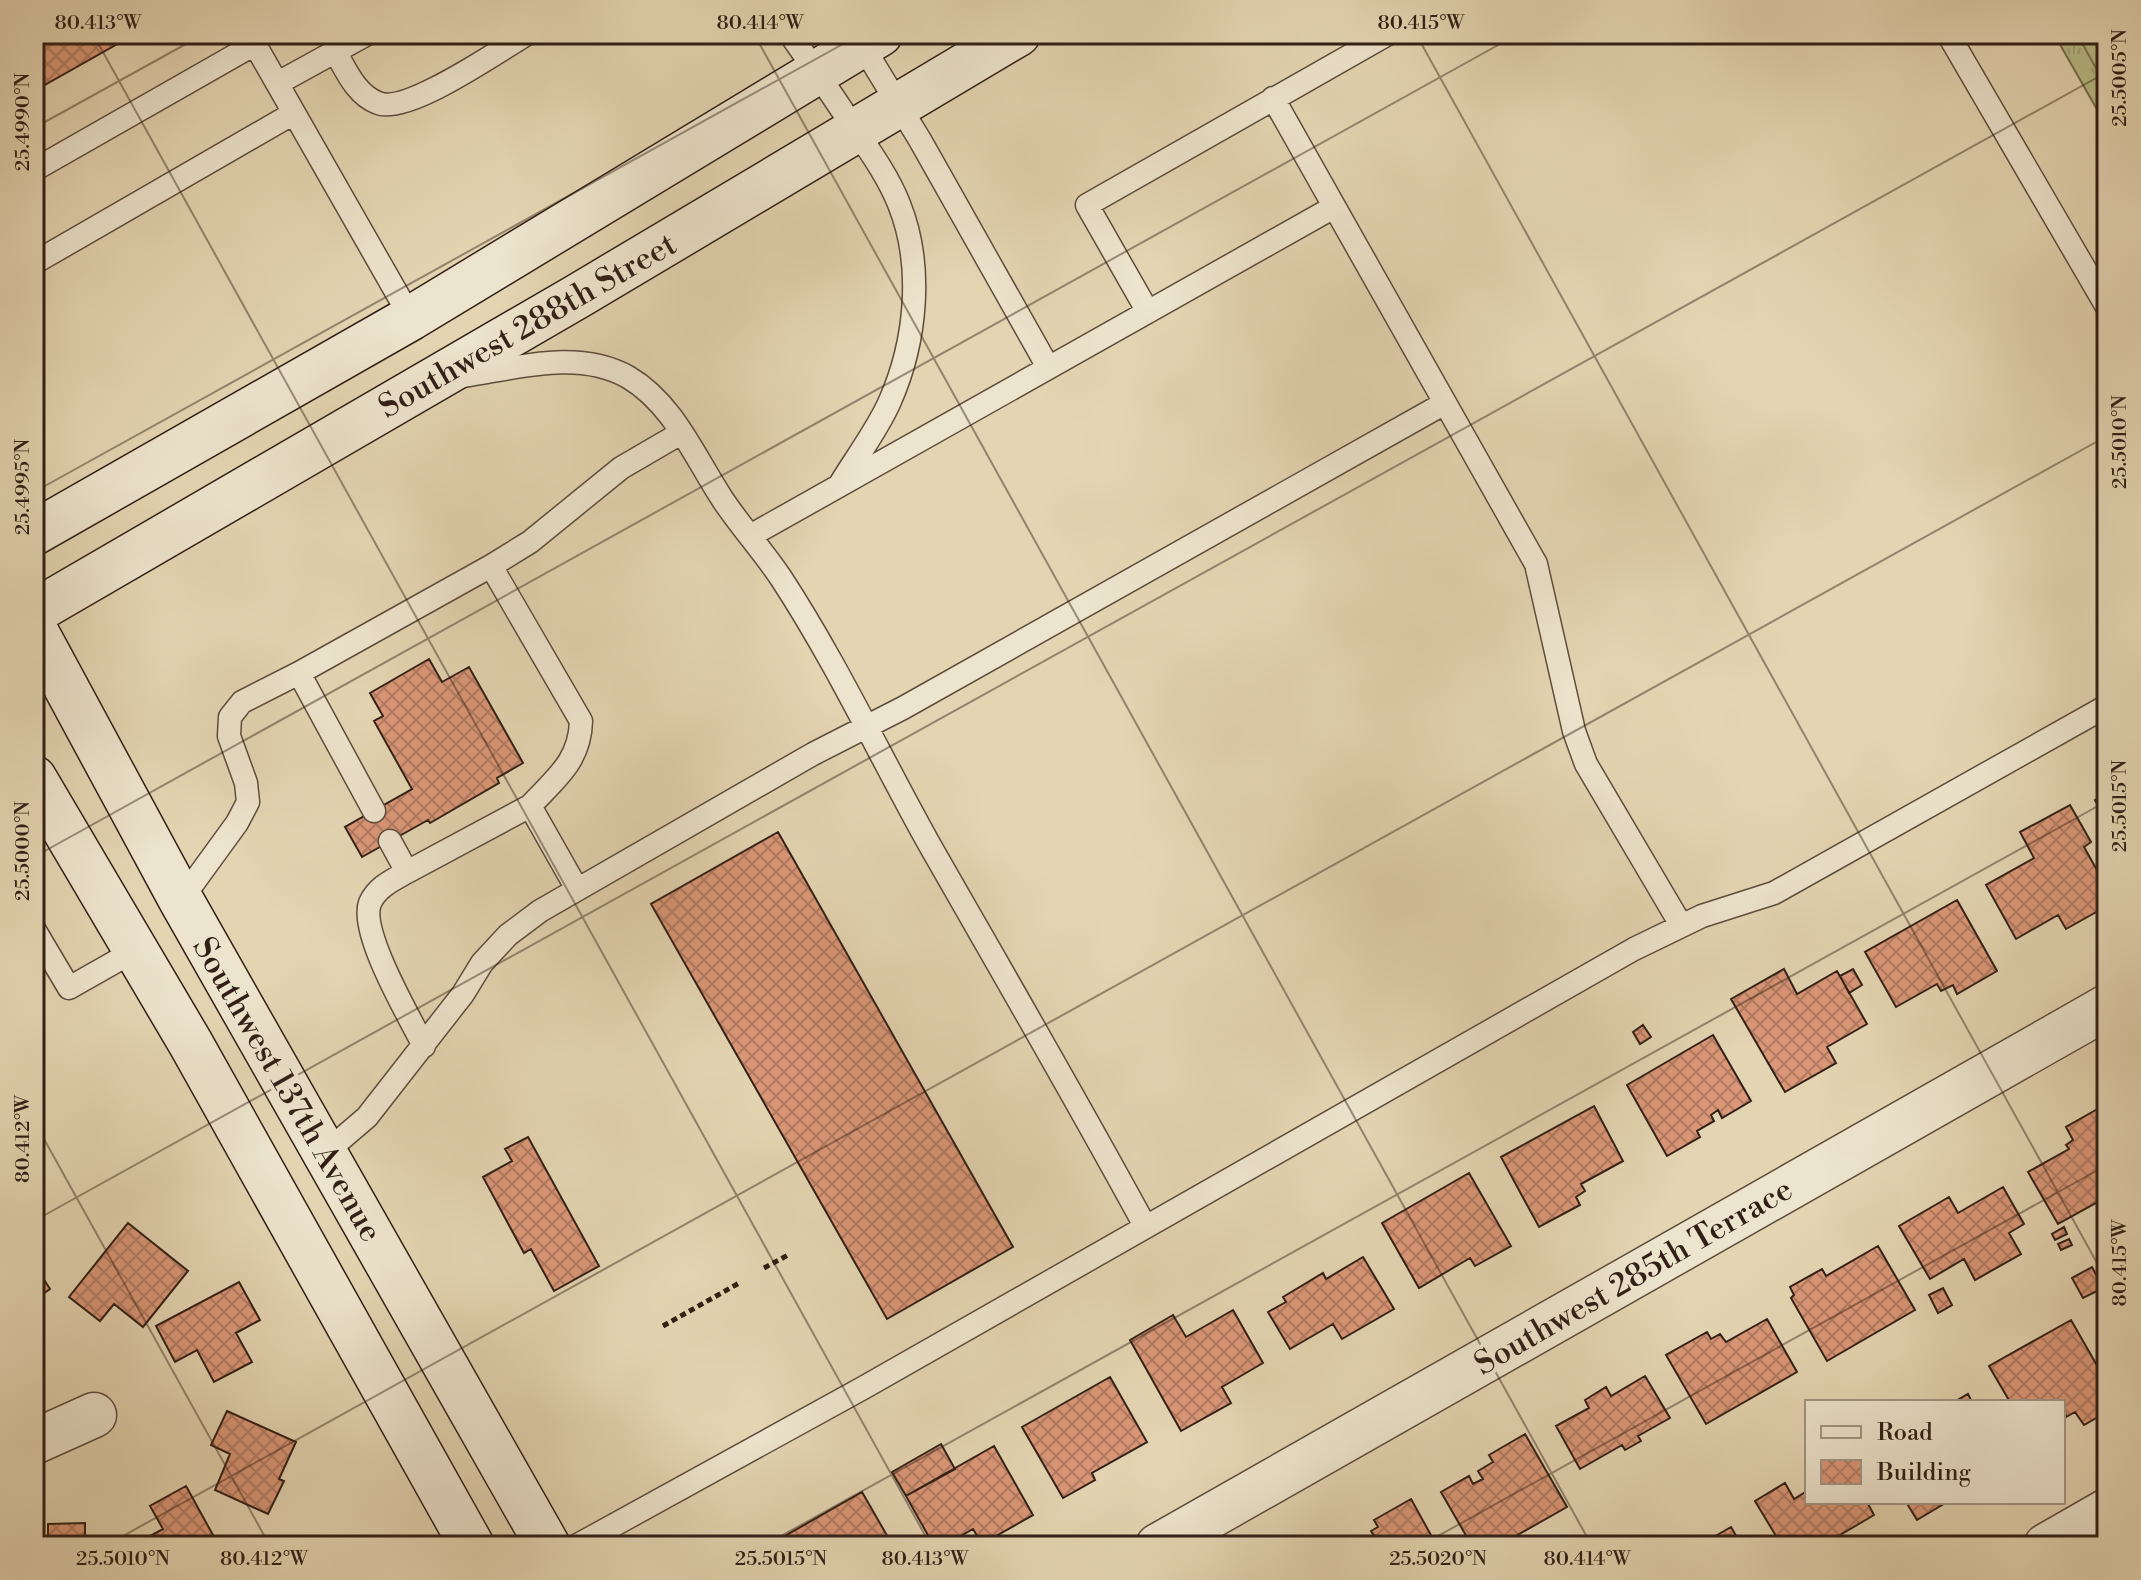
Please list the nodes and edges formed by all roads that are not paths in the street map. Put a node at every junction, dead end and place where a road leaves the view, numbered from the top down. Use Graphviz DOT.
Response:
graph roads {
  1 [pos="367,34"];
  2 [pos="790,34"];
  3 [pos="1018,34"];
  4 [pos="1388,34"];
  5 [pos="1948,34"];
  6 [pos="522,35"];
  7 [pos="866,38"];
  8 [pos="252,39"];
  9 [pos="335,51"];
  10 [pos="816,72"];
  11 [pos="278,83"];
  12 [pos="1273,98"];
  13 [pos="899,105"];
  14 [pos="294,113"];
  15 [pos="856,131"];
  16 [pos="34,170"];
  17 [pos="1334,207"];
  18 [pos="34,263"];
  19 [pos="2107,307"];
  20 [pos="1148,312"];
  21 [pos="411,318"];
  22 [pos="1048,367"];
  23 [pos="434,380"];
  24 [pos="1445,403"];
  25 [pos="681,433"];
  26 [pos="839,486"];
  27 [pos="34,533"];
  28 [pos="750,536"];
  29 [pos="491,566"];
  30 [pos="34,612"];
  31 [pos="34,628"];
  32 [pos="299,673"];
  33 [pos="2107,706"];
  34 [pos="866,727"];
  35 [pos="34,778"];
  36 [pos="530,806"];
  37 [pos="374,811"];
  38 [pos="390,841"];
  39 [pos="407,872"];
  40 [pos="577,889"];
  41 [pos="181,900"];
  42 [pos="1681,925"];
  43 [pos="34,929"];
  44 [pos="136,950"];
  45 [pos="2107,1007"];
  46 [pos="424,1046"];
  47 [pos="325,1153"];
  48 [pos="270,1183"];
  49 [pos="1145,1226"];
  50 [pos="94,1415"];
  51 [pos="34,1442"];
  52 [pos="2107,1511"];
  53 [pos="472,1546"];
  54 [pos="548,1546"];
  55 [pos="576,1546"];
  56 [pos="1158,1546"];
  57 [pos="2046,1546"];
  1 -- 9 [label="lane"];
  2 -- 10 [label="lane"];
  3 -- 13 [label="main road, Southwest 288th Street"];
  4 -- 12 [label="lane"];
  5 -- 19 [label="lane"];
  6 -- 9 [label="lane"];
  7 -- 10 [label="main road, Southwest 288th Street"];
  7 -- 13 [label="lane"];
  8 -- 11 [label="lane"];
  8 -- 16 [label="lane"];
  9 -- 11 [label="lane"];
  10 -- 15 [label="lane"];
  10 -- 21 [label="main road, Southwest 288th Street"];
  11 -- 14 [label="lane"];
  12 -- 17 [label="lane"];
  12 -- 20 [label="lane"];
  13 -- 15 [label="main road, Southwest 288th Street"];
  13 -- 22 [label="lane"];
  14 -- 18 [label="lane"];
  14 -- 21 [label="lane"];
  15 -- 23 [label="main road, Southwest 288th Street"];
  15 -- 26 [label="lane"];
  17 -- 20 [label="lane"];
  17 -- 24 [label="lane"];
  20 -- 22 [label="lane"];
  21 -- 27 [label="main road, Southwest 288th Street"];
  22 -- 26 [label="lane"];
  23 -- 25 [label="lane"];
  23 -- 30 [label="main road, Southwest 288th Street"];
  24 -- 34 [label="lane"];
  24 -- 42 [label="lane"];
  25 -- 28 [label="lane"];
  25 -- 29 [label="lane"];
  26 -- 28 [label="lane"];
  28 -- 34 [label="lane"];
  29 -- 32 [label="lane"];
  29 -- 36 [label="lane"];
  31 -- 41 [label="main road, Southwest 137th Avenue"];
  32 -- 37 [label="lane"];
  32 -- 41 [label="lane"];
  33 -- 42 [label="lane"];
  34 -- 40 [label="lane"];
  34 -- 49 [label="lane"];
  35 -- 44 [label="main road, Southwest 137th Avenue"];
  36 -- 39 [label="lane"];
  36 -- 40 [label="lane"];
  38 -- 39 [label="lane"];
  39 -- 46 [label="lane"];
  40 -- 46 [label="lane"];
  41 -- 47 [label="main road, Southwest 137th Avenue"];
  42 -- 49 [label="lane"];
  43 -- 44 [label="lane"];
  44 -- 48 [label="main road, Southwest 137th Avenue"];
  45 -- 56 [label="main road, Southwest 285th Terrace"];
  46 -- 47 [label="lane"];
  47 -- 48 [label="main road"];
  47 -- 54 [label="main road, Southwest 137th Avenue"];
  48 -- 53 [label="main road, Southwest 137th Avenue"];
  49 -- 55 [label="lane"];
  50 -- 51 [label="main road"];
  52 -- 57 [label="main road"];
}
